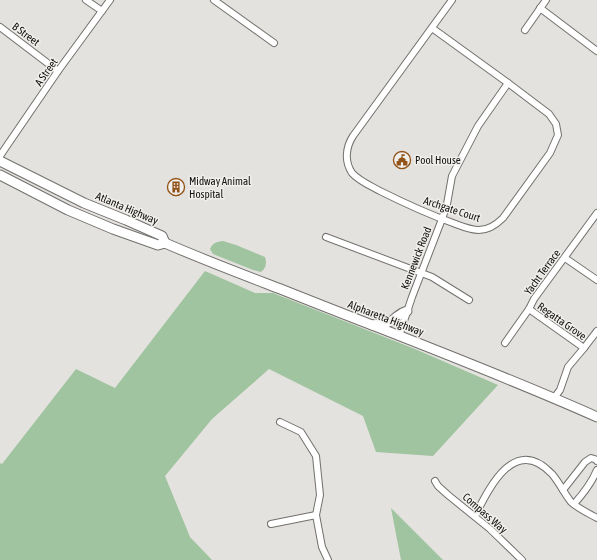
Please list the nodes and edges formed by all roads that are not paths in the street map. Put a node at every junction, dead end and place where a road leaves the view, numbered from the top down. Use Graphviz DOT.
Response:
graph roads {
  1 [pos="86,0"];
  2 [pos="110,0"];
  3 [pos="214,0"];
  4 [pos="452,0"];
  5 [pos="546,0"];
  6 [pos="540,8"];
  7 [pos="102,11"];
  8 [pos="0,27"];
  9 [pos="432,28"];
  10 [pos="525,30"];
  11 [pos="274,43"];
  12 [pos="597,51"];
  13 [pos="58,71"];
  14 [pos="508,83"];
  15 [pos="0,156"];
  16 [pos="0,161"];
  17 [pos="0,175"];
  18 [pos="597,213"];
  19 [pos="442,219"];
  20 [pos="326,237"];
  21 [pos="165,243"];
  22 [pos="565,258"];
  23 [pos="421,272"];
  24 [pos="597,280"];
  25 [pos="469,300"];
  26 [pos="529,309"];
  27 [pos="407,311"];
  28 [pos="371,325"];
  29 [pos="597,331"];
  30 [pos="399,336"];
  31 [pos="505,343"];
  32 [pos="584,348"];
  33 [pos="554,398"];
  34 [pos="597,417"];
  35 [pos="280,422"];
  36 [pos="597,462"];
  37 [pos="597,470"];
  38 [pos="435,481"];
  39 [pos="563,490"];
  40 [pos="574,504"];
  41 [pos="316,515"];
  42 [pos="474,516"];
  43 [pos="597,518"];
  44 [pos="271,524"];
  45 [pos="328,560"];
  46 [pos="522,560"];
  1 -- 7 [label="street"];
  2 -- 7 [label="street, A Street"];
  3 -- 11 [label="street"];
  4 -- 9 [label="street, Archgate Court"];
  5 -- 6 [label="street"];
  6 -- 10 [label="street"];
  6 -- 12 [label="street"];
  7 -- 13 [label="street, A Street"];
  8 -- 13 [label="street, B Street"];
  9 -- 14 [label="street, Archgate Court"];
  9 -- 19 [label="street, Archgate Court"];
  13 -- 15 [label="street, A Street"];
  14 -- 19 [label="street, Kennewick Road"];
  14 -- 19 [label="street, Archgate Court"];
  16 -- 21 [label="main road, Atlanta Highway"];
  17 -- 21 [label="main road, Atlanta Highway"];
  18 -- 22 [label="street, Yacht Terrace"];
  19 -- 23 [label="street, Kennewick Road"];
  20 -- 23 [label="street"];
  21 -- 28 [label="main road, Alpharetta Highway"];
  22 -- 24 [label="street"];
  22 -- 26 [label="street, Yacht Terrace"];
  23 -- 25 [label="street"];
  23 -- 27 [label="street, Kennewick Road"];
  26 -- 31 [label="street, Yacht Terrace"];
  26 -- 32 [label="street, Regatta Grove"];
  27 -- 28 [label="main road"];
  27 -- 30 [label="street, Kennewick Road"];
  28 -- 30 [label="main road, Alpharetta Highway"];
  29 -- 32 [label="street"];
  30 -- 33 [label="main road, Alpharetta Highway"];
  32 -- 33 [label="street"];
  33 -- 34 [label="main road, Alpharetta Highway"];
  35 -- 41 [label="street"];
  36 -- 39 [label="street"];
  37 -- 40 [label="street"];
  38 -- 42 [label="street, Compass Way"];
  39 -- 40 [label="street"];
  39 -- 42 [label="street"];
  40 -- 43 [label="street"];
  41 -- 44 [label="street"];
  41 -- 45 [label="street"];
  42 -- 46 [label="street, Compass Way"];
}
